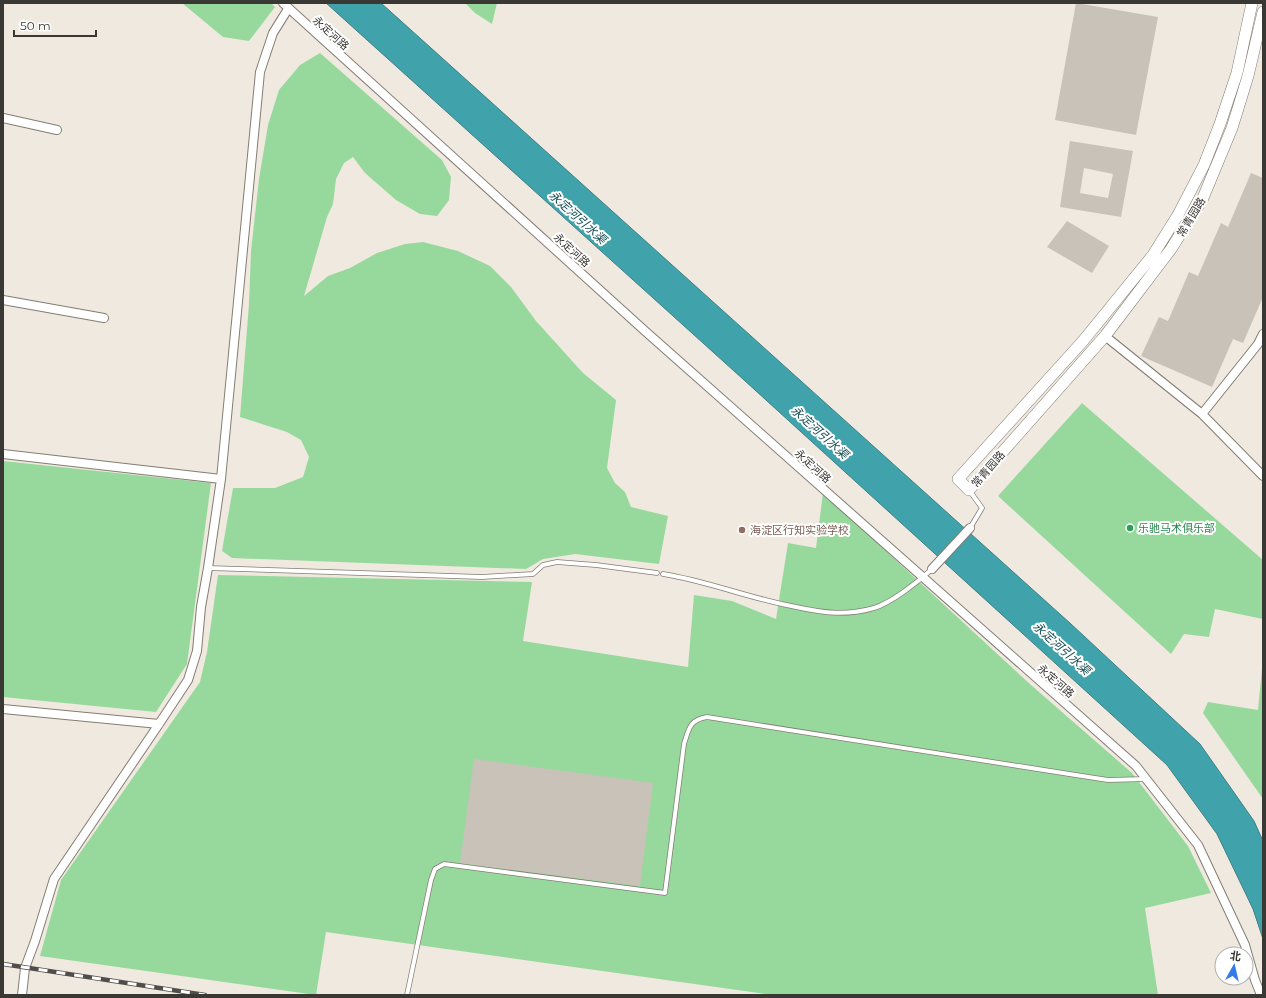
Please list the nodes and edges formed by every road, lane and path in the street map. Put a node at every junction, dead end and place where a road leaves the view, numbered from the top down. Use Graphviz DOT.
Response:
graph roads {
  1 [pos="1252,3"];
  2 [pos="286,6"];
  3 [pos="1263,12"];
  4 [pos="1261,31"];
  5 [pos="3,118"];
  6 [pos="57,130"];
  7 [pos="3,300"];
  8 [pos="104,318"];
  9 [pos="1263,334"];
  10 [pos="1105,336"];
  11 [pos="1202,414"];
  12 [pos="3,454"];
  13 [pos="1263,476"];
  14 [pos="221,479"];
  15 [pos="969,490"];
  16 [pos="970,528"];
  17 [pos="208,568"];
  18 [pos="932,569"];
  19 [pos="657,573"];
  20 [pos="663,574"];
  21 [pos="922,578"];
  22 [pos="3,709"];
  23 [pos="160,724"];
  24 [pos="1146,779"];
  25 [pos="22,995"];
  26 [pos="407,995"];
  27 [pos="1261,995"];
  1 -- 15 [label="street, 常青园路"];
  2 -- 14 [label="street"];
  2 -- 21 [label="street, 永定河路"];
  3 -- 4 [label="street, 常青园路"];
  4 -- 10 [label="street, 常青园路"];
  5 -- 6 [label="street"];
  7 -- 8 [label="street"];
  9 -- 11 [label="street"];
  10 -- 11 [label="street"];
  10 -- 15 [label="street, 常青园路"];
  11 -- 13 [label="street"];
  12 -- 14 [label="street"];
  14 -- 17 [label="street"];
  15 -- 16 [label="lane"];
  16 -- 18 [label="street"];
  17 -- 19 [label="lane"];
  17 -- 23 [label="street"];
  18 -- 21 [label="lane"];
  20 -- 21 [label="lane"];
  21 -- 24 [label="street, 永定河路"];
  22 -- 23 [label="street"];
  23 -- 25 [label="street"];
  24 -- 26 [label="lane"];
  24 -- 27 [label="street, 永定河路"];
}
